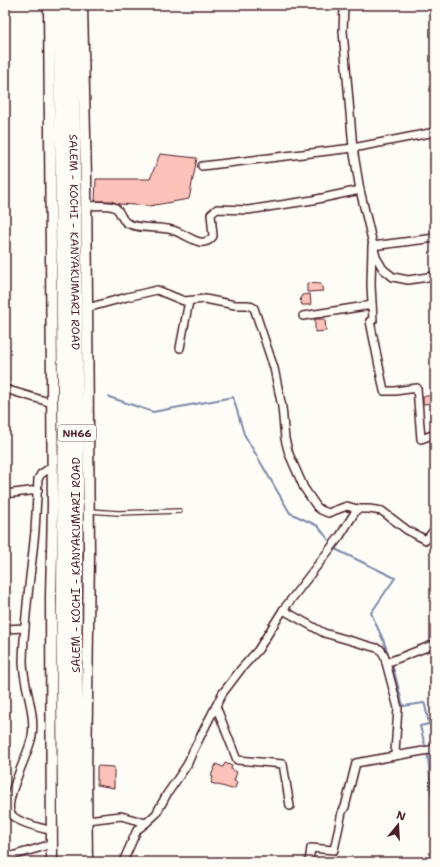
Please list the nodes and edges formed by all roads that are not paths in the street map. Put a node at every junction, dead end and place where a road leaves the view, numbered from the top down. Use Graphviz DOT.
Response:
graph roads {
  1 [pos="49,5"];
  2 [pos="60,5"];
  3 [pos="72,5"];
  4 [pos="82,5"];
  5 [pos="344,5"];
  6 [pos="435,132"];
  7 [pos="353,148"];
  8 [pos="202,166"];
  9 [pos="360,190"];
  10 [pos="86,206"];
  11 [pos="435,238"];
  12 [pos="372,246"];
  13 [pos="435,276"];
  14 [pos="189,301"];
  15 [pos="372,305"];
  16 [pos="87,308"];
  17 [pos="302,316"];
  18 [pos="180,348"];
  19 [pos="5,389"];
  20 [pos="52,403"];
  21 [pos="435,434"];
  22 [pos="53,466"];
  23 [pos="38,490"];
  24 [pos="5,494"];
  25 [pos="357,509"];
  26 [pos="88,511"];
  27 [pos="180,511"];
  28 [pos="435,529"];
  29 [pos="283,610"];
  30 [pos="25,628"];
  31 [pos="5,629"];
  32 [pos="435,644"];
  33 [pos="386,663"];
  34 [pos="216,706"];
  35 [pos="435,748"];
  36 [pos="400,755"];
  37 [pos="290,806"];
  38 [pos="87,820"];
  39 [pos="146,823"];
  40 [pos="52,831"];
  41 [pos="52,844"];
  42 [pos="5,858"];
  43 [pos="52,862"];
  44 [pos="65,862"];
  45 [pos="77,862"];
  46 [pos="87,862"];
  47 [pos="124,862"];
  48 [pos="310,862"];
  1 -- 20 [label="street"];
  2 -- 44 [label="highway, SALEM - KOCHI - KANYAKUMARI ROAD / NH66"];
  3 -- 45 [label="highway, SALEM - KOCHI - KANYAKUMARI ROAD / NH66"];
  4 -- 10 [label="street"];
  5 -- 7 [label="street"];
  6 -- 7 [label="street"];
  7 -- 8 [label="street"];
  7 -- 9 [label="street"];
  9 -- 10 [label="street"];
  9 -- 12 [label="street"];
  10 -- 16 [label="street"];
  11 -- 12 [label="street"];
  12 -- 13 [label="street"];
  12 -- 15 [label="street"];
  14 -- 16 [label="street"];
  14 -- 18 [label="street"];
  14 -- 25 [label="street"];
  15 -- 17 [label="street"];
  15 -- 21 [label="street"];
  16 -- 26 [label="street"];
  19 -- 20 [label="street"];
  20 -- 22 [label="street"];
  22 -- 23 [label="street"];
  22 -- 40 [label="street"];
  23 -- 24 [label="street"];
  23 -- 30 [label="street"];
  25 -- 28 [label="street"];
  25 -- 29 [label="street"];
  26 -- 27 [label="lane"];
  26 -- 38 [label="street"];
  29 -- 33 [label="street"];
  29 -- 34 [label="street"];
  30 -- 31 [label="street"];
  30 -- 40 [label="street"];
  32 -- 33 [label="street"];
  33 -- 36 [label="street"];
  34 -- 37 [label="street"];
  34 -- 39 [label="street"];
  35 -- 36 [label="street"];
  36 -- 48 [label="street"];
  38 -- 39 [label="street"];
  38 -- 46 [label="street"];
  39 -- 47 [label="street"];
  40 -- 41 [label="street"];
  41 -- 42 [label="street"];
  41 -- 43 [label="street"];
}
